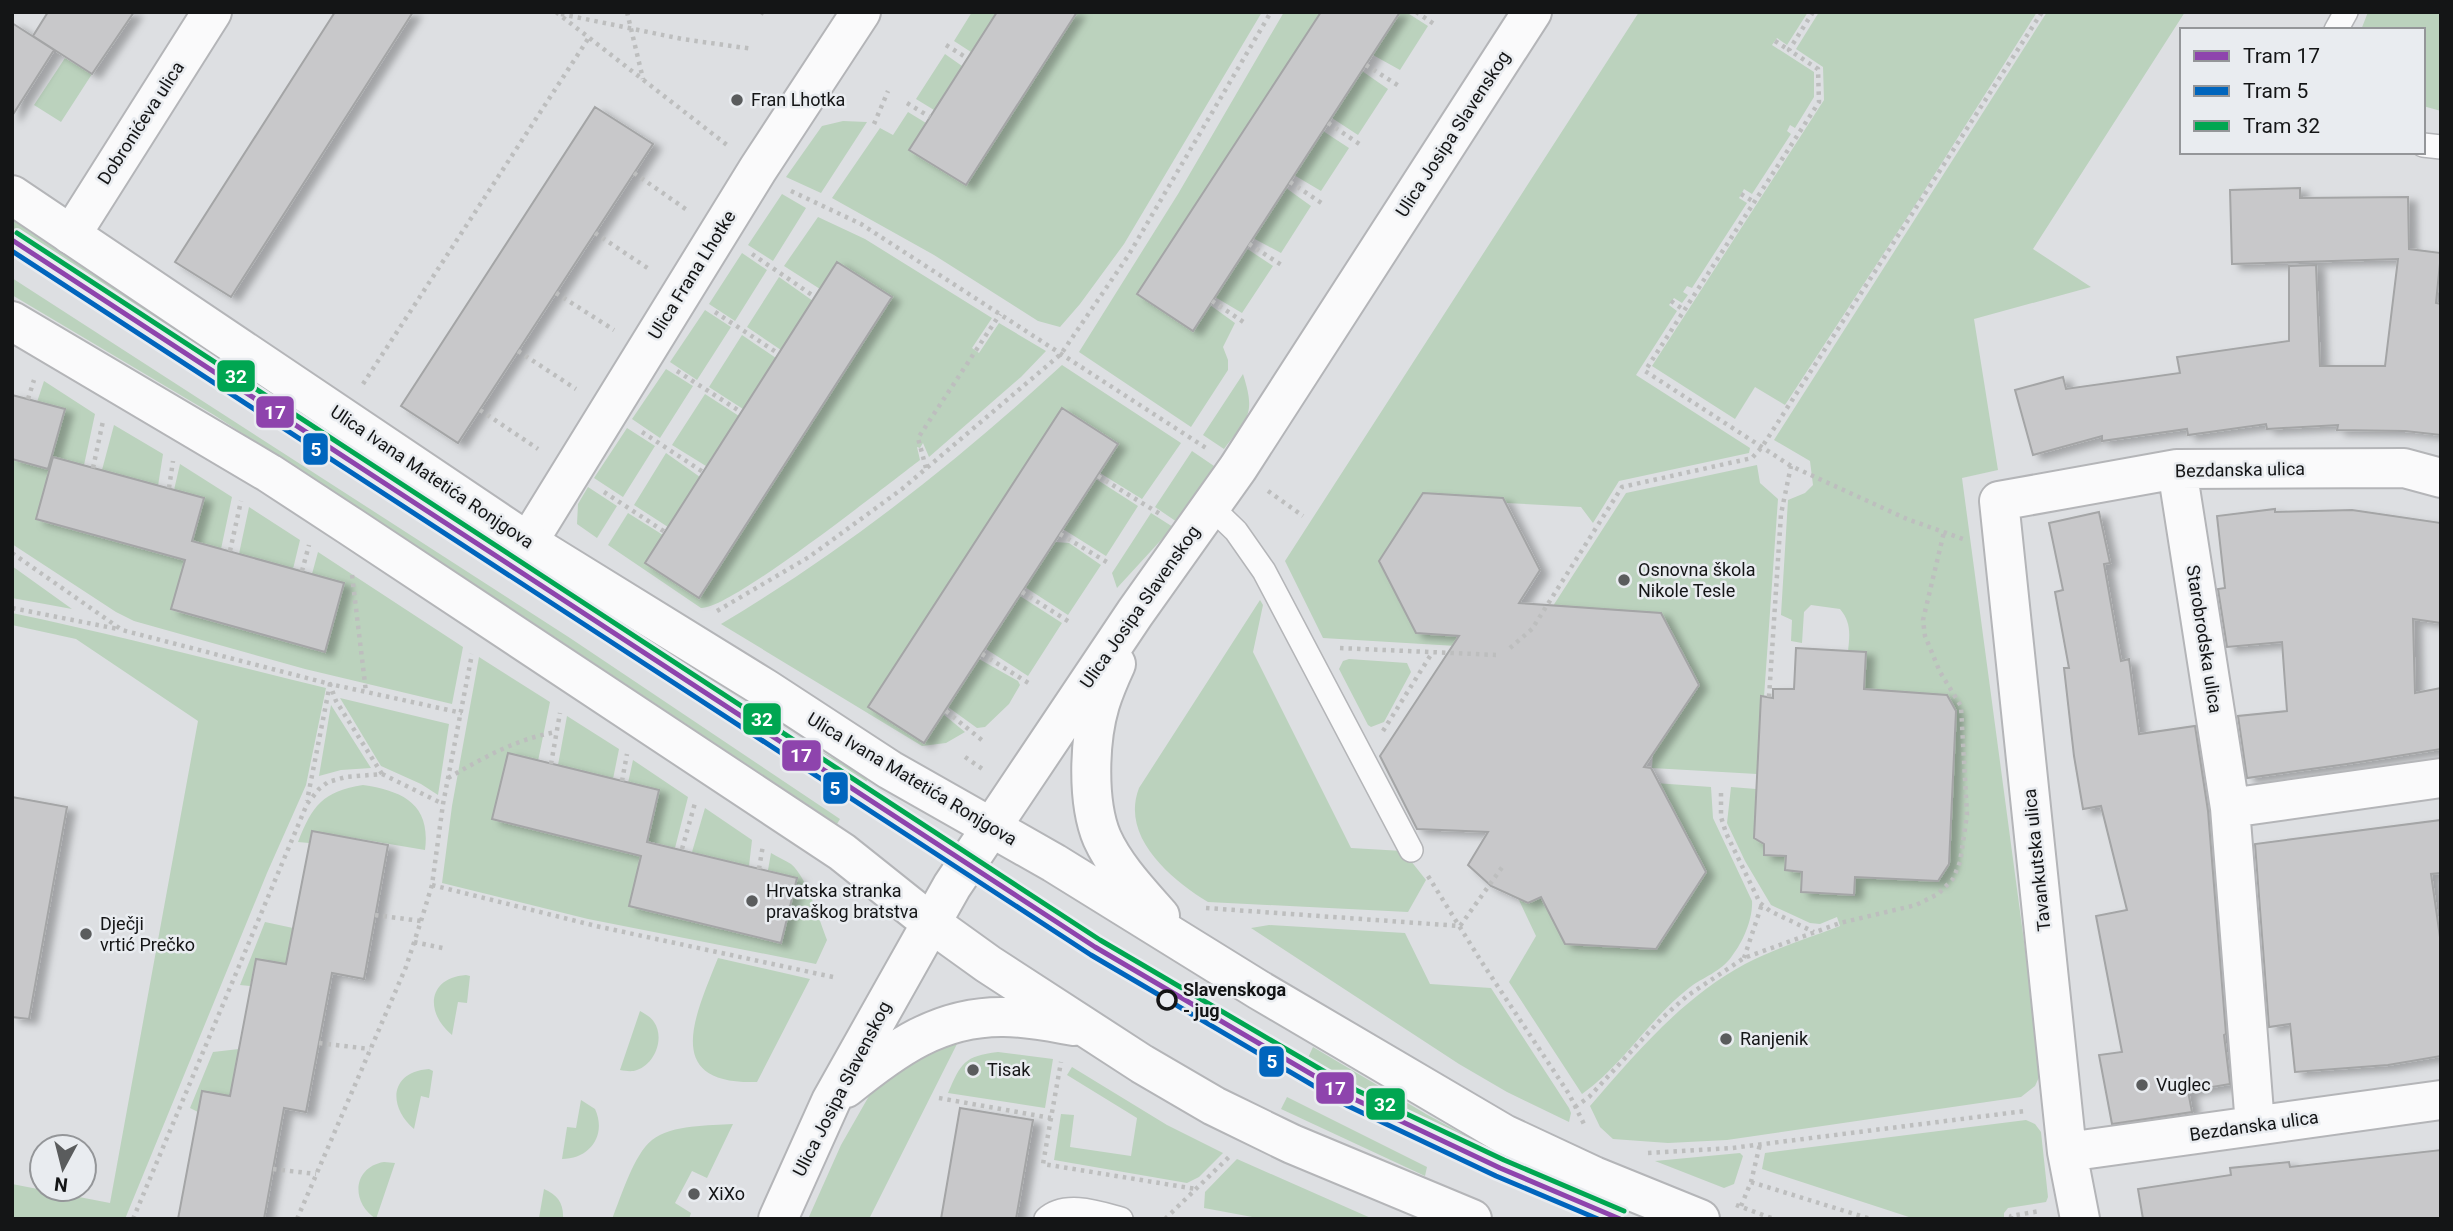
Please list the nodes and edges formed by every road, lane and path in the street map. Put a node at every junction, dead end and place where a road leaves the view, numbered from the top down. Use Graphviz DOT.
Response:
graph roads {
  1 [pos="212,12"];
  2 [pos="627,12"];
  3 [pos="861,12"];
  4 [pos="1271,12"];
  5 [pos="1416,12"];
  6 [pos="1532,12"];
  7 [pos="1813,12"];
  8 [pos="2042,12"];
  9 [pos="2346,12"];
  10 [pos="557,13"];
  11 [pos="1437,26"];
  12 [pos="2337,28"];
  13 [pos="631,29"];
  14 [pos="588,38"];
  15 [pos="1775,41"];
  16 [pos="946,45"];
  17 [pos="753,50"];
  18 [pos="1789,50"];
  19 [pos="967,58"];
  20 [pos="1366,65"];
  21 [pos="644,80"];
  22 [pos="1399,86"];
  23 [pos="888,91"];
  24 [pos="907,103"];
  25 [pos="930,117"];
  26 [pos="1328,123"];
  27 [pos="874,124"];
  28 [pos="1361,145"];
  29 [pos="735,151"];
  30 [pos="1290,182"];
  31 [pos="782,186"];
  32 [pos="1741,194"];
  33 [pos="12,195"];
  34 [pos="1754,202"];
  35 [pos="1322,204"];
  36 [pos="71,235"];
  37 [pos="1249,244"];
  38 [pos="1283,265"];
  39 [pos="1212,301"];
  40 [pos="1671,301"];
  41 [pos="1684,310"];
  42 [pos="999,314"];
  43 [pos="12,321"];
  44 [pos="1245,323"];
  45 [pos="1062,354"];
  46 [pos="362,386"];
  47 [pos="106,408"];
  48 [pos="1762,447"];
  49 [pos="174,453"];
  50 [pos="1216,454"];
  51 [pos="1791,466"];
  52 [pos="93,468"];
  53 [pos="926,468"];
  54 [pos="2177,469"];
  55 [pos="1098,476"];
  56 [pos="2441,478"];
  57 [pos="1259,484"];
  58 [pos="169,488"];
  59 [pos="242,496"];
  60 [pos="1999,501"];
  61 [pos="1303,516"];
  62 [pos="1200,520"];
  63 [pos="1944,533"];
  64 [pos="1060,534"];
  65 [pos="310,540"];
  66 [pos="528,542"];
  67 [pos="1970,542"];
  68 [pos="230,551"];
  69 [pos="12,553"];
  70 [pos="1110,564"];
  71 [pos="351,566"];
  72 [pos="302,572"];
  73 [pos="1023,592"];
  74 [pos="12,608"];
  75 [pos="1135,613"];
  76 [pos="711,615"];
  77 [pos="1070,623"];
  78 [pos="122,629"];
  79 [pos="474,646"];
  80 [pos="1337,648"];
  81 [pos="1510,648"];
  82 [pos="1433,652"];
  83 [pos="982,654"];
  84 [pos="1496,654"];
  85 [pos="330,684"];
  86 [pos="1030,684"];
  87 [pos="366,692"];
  88 [pos="1769,697"];
  89 [pos="561,704"];
  90 [pos="946,711"];
  91 [pos="462,713"];
  92 [pos="556,732"];
  93 [pos="983,741"];
  94 [pos="628,748"];
  95 [pos="1364,761"];
  96 [pos="551,764"];
  97 [pos="382,774"];
  98 [pos="448,778"];
  99 [pos="2441,778"];
  100 [pos="622,781"];
  101 [pos="1721,793"];
  102 [pos="697,796"];
  103 [pos="307,804"];
  104 [pos="443,804"];
  105 [pos="2230,808"];
  106 [pos="990,827"];
  107 [pos="764,841"];
  108 [pos="682,849"];
  109 [pos="1411,850"];
  110 [pos="1503,866"];
  111 [pos="759,869"];
  112 [pos="432,885"];
  113 [pos="1762,904"];
  114 [pos="1198,907"];
  115 [pos="375,915"];
  116 [pos="421,921"];
  117 [pos="931,923"];
  118 [pos="1460,926"];
  119 [pos="1814,932"];
  120 [pos="414,942"];
  121 [pos="1185,943"];
  122 [pos="447,949"];
  123 [pos="1745,958"];
  124 [pos="833,977"];
  125 [pos="1085,1028"];
  126 [pos="319,1043"];
  127 [pos="370,1049"];
  128 [pos="1057,1082"];
  129 [pos="939,1098"];
  130 [pos="2441,1100"];
  131 [pos="831,1101"];
  132 [pos="1575,1107"];
  133 [pos="2036,1110"];
  134 [pos="1051,1118"];
  135 [pos="2255,1125"];
  136 [pos="1588,1136"];
  137 [pos="1760,1144"];
  138 [pos="1238,1149"];
  139 [pos="2067,1152"];
  140 [pos="1642,1153"];
  141 [pos="273,1169"];
  142 [pos="316,1174"];
  143 [pos="1751,1182"];
  144 [pos="1196,1189"];
  145 [pos="1741,1206"];
  146 [pos="2063,1214"];
  147 [pos="133,1219"];
  148 [pos="297,1219"];
  149 [pos="778,1219"];
  150 [pos="1046,1219"];
  151 [pos="1121,1219"];
  152 [pos="1165,1219"];
  153 [pos="1472,1219"];
  154 [pos="1700,1219"];
  155 [pos="1871,1219"];
  156 [pos="2011,1219"];
  1 -- 36 [label="street, Dobronićeva ulica"];
  2 -- 13 [label="path"];
  3 -- 66 [label="street, Ulica Frana Lhotke"];
  4 -- 45 [label="path"];
  5 -- 11 [label="path"];
  6 -- 62 [label="street, Ulica Josipa Slavenskog"];
  7 -- 18 [label="path"];
  8 -- 48 [label="path"];
  9 -- 12 [label="lane"];
  10 -- 13 [label="path"];
  10 -- 14 [label="path"];
  13 -- 17 [label="path"];
  13 -- 21 [label="path"];
  14 -- 21 [label="path"];
  14 -- 46 [label="path"];
  15 -- 18 [label="path"];
  16 -- 19 [label="path"];
  18 -- 34 [label="path"];
  20 -- 22 [label="path"];
  21 -- 29 [label="path"];
  23 -- 27 [label="path"];
  24 -- 25 [label="path"];
  26 -- 28 [label="path"];
  30 -- 35 [label="path"];
  31 -- 42 [label="path"];
  32 -- 34 [label="path"];
  33 -- 36 [label="street, Ulica Ivana Matetića Ronjgova"];
  34 -- 41 [label="path"];
  36 -- 66 [label="street, Ulica Ivana Matetića Ronjgova"];
  37 -- 38 [label="path"];
  39 -- 44 [label="path"];
  40 -- 41 [label="path"];
  41 -- 48 [label="path"];
  42 -- 45 [label="path"];
  42 -- 53 [label="path"];
  43 -- 117 [label="street"];
  45 -- 50 [label="path"];
  45 -- 53 [label="path"];
  47 -- 52 [label="path"];
  48 -- 51 [label="path"];
  48 -- 81 [label="path"];
  49 -- 58 [label="path"];
  51 -- 63 [label="path"];
  51 -- 88 [label="path"];
  53 -- 76 [label="path"];
  54 -- 56 [label="street, Bezdanska ulica"];
  54 -- 60 [label="street, Bezdanska ulica"];
  54 -- 105 [label="street, Starobrodska ulica"];
  55 -- 62 [label="path"];
  57 -- 61 [label="path"];
  59 -- 68 [label="path"];
  60 -- 139 [label="street, Tavankutska ulica"];
  62 -- 75 [label="street, Ulica Josipa Slavenskog"];
  62 -- 95 [label="lane"];
  63 -- 67 [label="path"];
  63 -- 119 [label="path"];
  64 -- 70 [label="path"];
  65 -- 72 [label="path"];
  66 -- 106 [label="street, Ulica Ivana Matetića Ronjgova"];
  69 -- 78 [label="path"];
  71 -- 87 [label="path"];
  73 -- 77 [label="path"];
  74 -- 78 [label="path"];
  75 -- 106 [label="street, Ulica Josipa Slavenskog"];
  75 -- 121 [label="street"];
  78 -- 85 [label="path"];
  79 -- 91 [label="path"];
  80 -- 82 [label="path"];
  82 -- 84 [label="path"];
  82 -- 95 [label="path"];
  83 -- 86 [label="path"];
  85 -- 87 [label="path"];
  85 -- 97 [label="path"];
  85 -- 103 [label="path"];
  87 -- 91 [label="path"];
  89 -- 92 [label="path"];
  90 -- 93 [label="path"];
  91 -- 98 [label="path"];
  92 -- 96 [label="path"];
  92 -- 98 [label="path"];
  94 -- 100 [label="path"];
  95 -- 109 [label="lane"];
  97 -- 103 [label="path"];
  97 -- 104 [label="path"];
  98 -- 104 [label="path"];
  99 -- 105 [label="street"];
  101 -- 113 [label="path"];
  102 -- 108 [label="path"];
  103 -- 147 [label="path"];
  104 -- 112 [label="path"];
  105 -- 135 [label="street, Starobrodska ulica"];
  106 -- 117 [label="street, Ulica Josipa Slavenskog"];
  106 -- 121 [label="street, Ulica Ivana Matetića Ronjgova"];
  107 -- 111 [label="path"];
  109 -- 118 [label="path"];
  110 -- 118 [label="path"];
  112 -- 116 [label="path"];
  112 -- 124 [label="path"];
  113 -- 119 [label="path"];
  113 -- 123 [label="path"];
  114 -- 118 [label="path"];
  115 -- 116 [label="path"];
  116 -- 120 [label="path"];
  117 -- 125 [label="street"];
  117 -- 131 [label="street, Ulica Josipa Slavenskog"];
  118 -- 132 [label="path"];
  119 -- 123 [label="path"];
  120 -- 122 [label="path"];
  120 -- 127 [label="path"];
  121 -- 154 [label="street, Ulica Ivana Matetića Ronjgova"];
  123 -- 132 [label="path"];
  125 -- 131 [label="street"];
  125 -- 153 [label="street"];
  126 -- 127 [label="path"];
  127 -- 142 [label="path"];
  128 -- 134 [label="path"];
  129 -- 134 [label="path"];
  130 -- 135 [label="street, Bezdanska ulica"];
  131 -- 149 [label="street, Ulica Josipa Slavenskog"];
  132 -- 136 [label="path"];
  133 -- 137 [label="path"];
  134 -- 144 [label="path"];
  135 -- 139 [label="street, Bezdanska ulica"];
  137 -- 140 [label="path"];
  137 -- 143 [label="path"];
  138 -- 144 [label="path"];
  139 -- 146 [label="street, Tavankutska ulica"];
  141 -- 142 [label="path"];
  142 -- 148 [label="path"];
  143 -- 145 [label="path"];
  143 -- 155 [label="path"];
  144 -- 152 [label="path"];
  146 -- 156 [label="path"];
  150 -- 151 [label="lane"];
}
